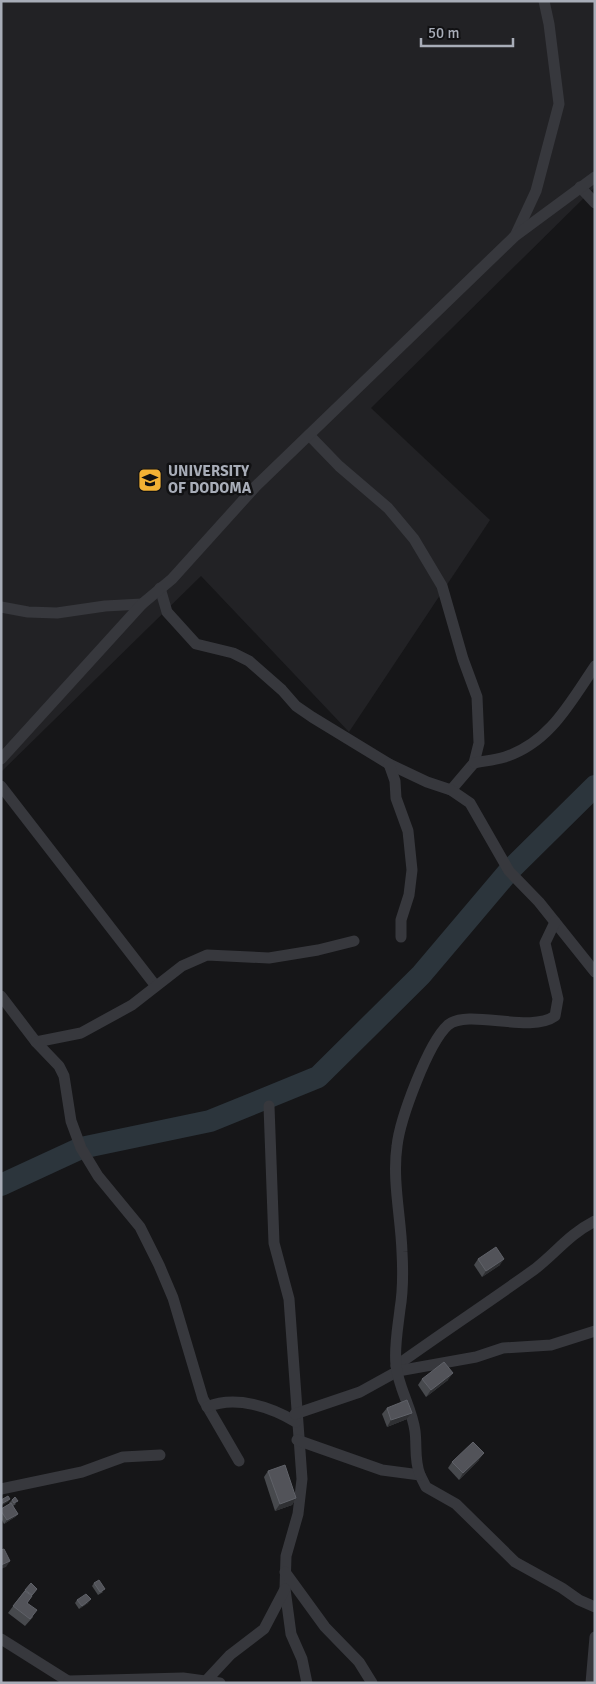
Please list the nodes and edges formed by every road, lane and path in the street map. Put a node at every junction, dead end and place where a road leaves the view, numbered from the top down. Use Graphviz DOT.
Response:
graph roads {
  1 [pos="544,1"];
  2 [pos="595,177"];
  3 [pos="580,187"];
  4 [pos="595,202"];
  5 [pos="515,236"];
  6 [pos="309,435"];
  7 [pos="160,588"];
  8 [pos="142,604"];
  9 [pos="1,606"];
  10 [pos="595,666"];
  11 [pos="1,759"];
  12 [pos="474,763"];
  13 [pos="389,764"];
  14 [pos="1,786"];
  15 [pos="450,790"];
  16 [pos="555,922"];
  17 [pos="401,936"];
  18 [pos="354,941"];
  19 [pos="595,972"];
  20 [pos="155,985"];
  21 [pos="1,996"];
  22 [pos="36,1042"];
  23 [pos="268,1106"];
  24 [pos="595,1221"];
  25 [pos="595,1331"];
  26 [pos="397,1368"];
  27 [pos="208,1406"];
  28 [pos="296,1418"];
  29 [pos="297,1440"];
  30 [pos="160,1455"];
  31 [pos="239,1461"];
  32 [pos="420,1475"];
  33 [pos="1,1489"];
  34 [pos="285,1572"];
  35 [pos="285,1589"];
  36 [pos="595,1607"];
  37 [pos="595,1637"];
  38 [pos="1,1638"];
  39 [pos="70,1682"];
  40 [pos="205,1682"];
  41 [pos="220,1683"];
  42 [pos="307,1683"];
  43 [pos="372,1683"];
  44 [pos="591,1683"];
  1 -- 5 [label="street"];
  2 -- 3 [label="street"];
  3 -- 4 [label="street"];
  3 -- 5 [label="street"];
  5 -- 6 [label="street"];
  6 -- 7 [label="street"];
  6 -- 12 [label="street"];
  7 -- 8 [label="street"];
  7 -- 13 [label="street"];
  8 -- 9 [label="street"];
  8 -- 11 [label="street"];
  10 -- 12 [label="street"];
  12 -- 15 [label="street"];
  13 -- 15 [label="street"];
  13 -- 17 [label="street"];
  14 -- 20 [label="street"];
  15 -- 16 [label="street"];
  16 -- 19 [label="street"];
  16 -- 26 [label="street"];
  18 -- 20 [label="street"];
  20 -- 22 [label="street"];
  21 -- 22 [label="street"];
  22 -- 27 [label="street"];
  23 -- 28 [label="street"];
  24 -- 26 [label="street"];
  25 -- 26 [label="street"];
  26 -- 28 [label="street"];
  26 -- 32 [label="street"];
  27 -- 28 [label="street"];
  27 -- 31 [label="street"];
  28 -- 29 [label="street"];
  29 -- 32 [label="street"];
  29 -- 34 [label="street"];
  30 -- 33 [label="street"];
  32 -- 36 [label="street"];
  34 -- 35 [label="street"];
  34 -- 43 [label="street"];
  35 -- 40 [label="street"];
  35 -- 42 [label="street"];
  37 -- 44 [label="street"];
  38 -- 39 [label="street"];
  39 -- 40 [label="street"];
  40 -- 41 [label="street"];
}
